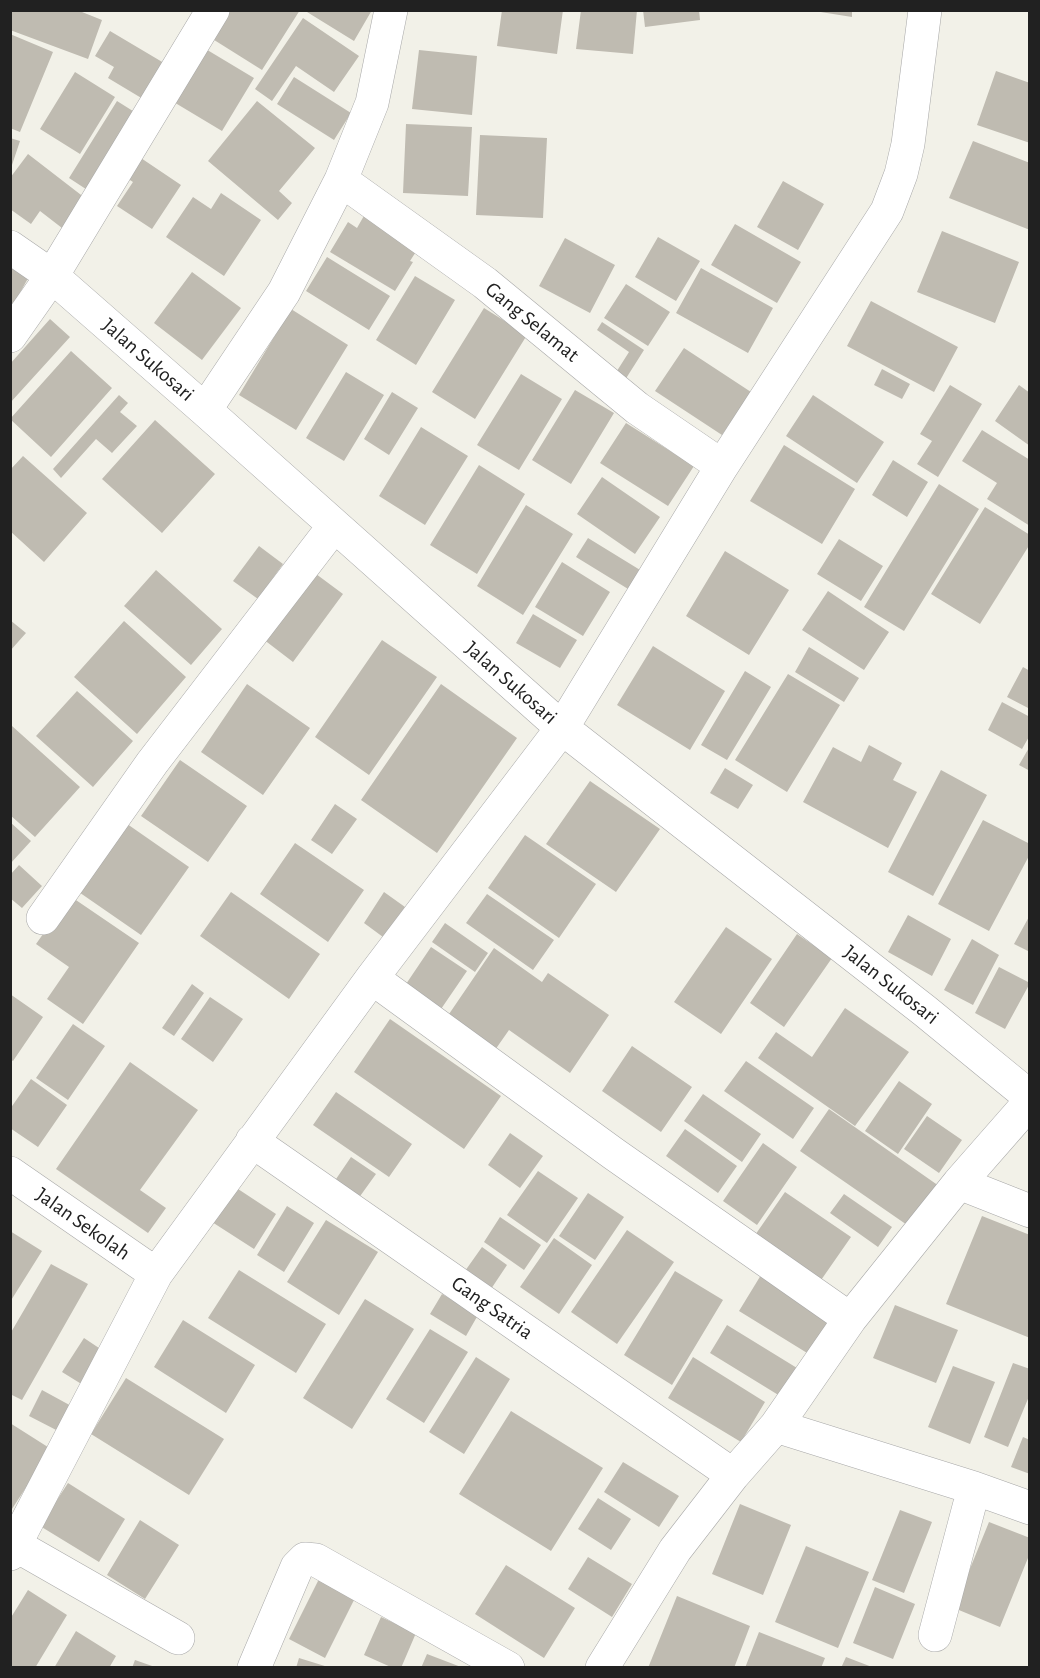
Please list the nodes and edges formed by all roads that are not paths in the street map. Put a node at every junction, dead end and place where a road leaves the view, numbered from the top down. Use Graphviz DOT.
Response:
graph roads {
  1 [pos="213,10"];
  2 [pos="391,10"];
  3 [pos="926,10"];
  4 [pos="341,180"];
  5 [pos="10,248"];
  6 [pos="52,276"];
  7 [pos="10,336"];
  8 [pos="205,410"];
  9 [pos="722,466"];
  10 [pos="334,526"];
  11 [pos="562,728"];
  12 [pos="42,918"];
  13 [pos="372,978"];
  14 [pos="1029,1097"];
  15 [pos="1029,1102"];
  16 [pos="252,1141"];
  17 [pos="10,1173"];
  18 [pos="959,1183"];
  19 [pos="1029,1211"];
  20 [pos="156,1274"];
  21 [pos="850,1319"];
  22 [pos="776,1426"];
  23 [pos="733,1475"];
  24 [pos="974,1488"];
  25 [pos="1029,1508"];
  26 [pos="12,1547"];
  27 [pos="935,1635"];
  28 [pos="178,1638"];
  29 [pos="254,1668"];
  30 [pos="508,1668"];
  31 [pos="602,1668"];
  1 -- 6 [label="street"];
  2 -- 4 [label="street"];
  3 -- 9 [label="street"];
  4 -- 8 [label="street"];
  4 -- 9 [label="street, Gang Selamat"];
  5 -- 6 [label="street, Jalan Sukosari"];
  6 -- 7 [label="street"];
  6 -- 8 [label="street, Jalan Sukosari"];
  8 -- 10 [label="street, Jalan Sukosari"];
  9 -- 11 [label="street"];
  10 -- 11 [label="street, Jalan Sukosari"];
  10 -- 12 [label="street"];
  11 -- 13 [label="street"];
  11 -- 14 [label="street, Jalan Sukosari"];
  13 -- 16 [label="street"];
  13 -- 21 [label="street"];
  15 -- 18 [label="street"];
  16 -- 20 [label="street"];
  16 -- 23 [label="street, Gang Satria"];
  17 -- 20 [label="street, Jalan Sekolah"];
  18 -- 19 [label="street"];
  18 -- 21 [label="street"];
  20 -- 26 [label="street"];
  21 -- 22 [label="street"];
  22 -- 23 [label="street"];
  22 -- 24 [label="street"];
  23 -- 31 [label="street"];
  24 -- 25 [label="street"];
  24 -- 27 [label="street"];
  26 -- 28 [label="street"];
  29 -- 30 [label="street"];
}
